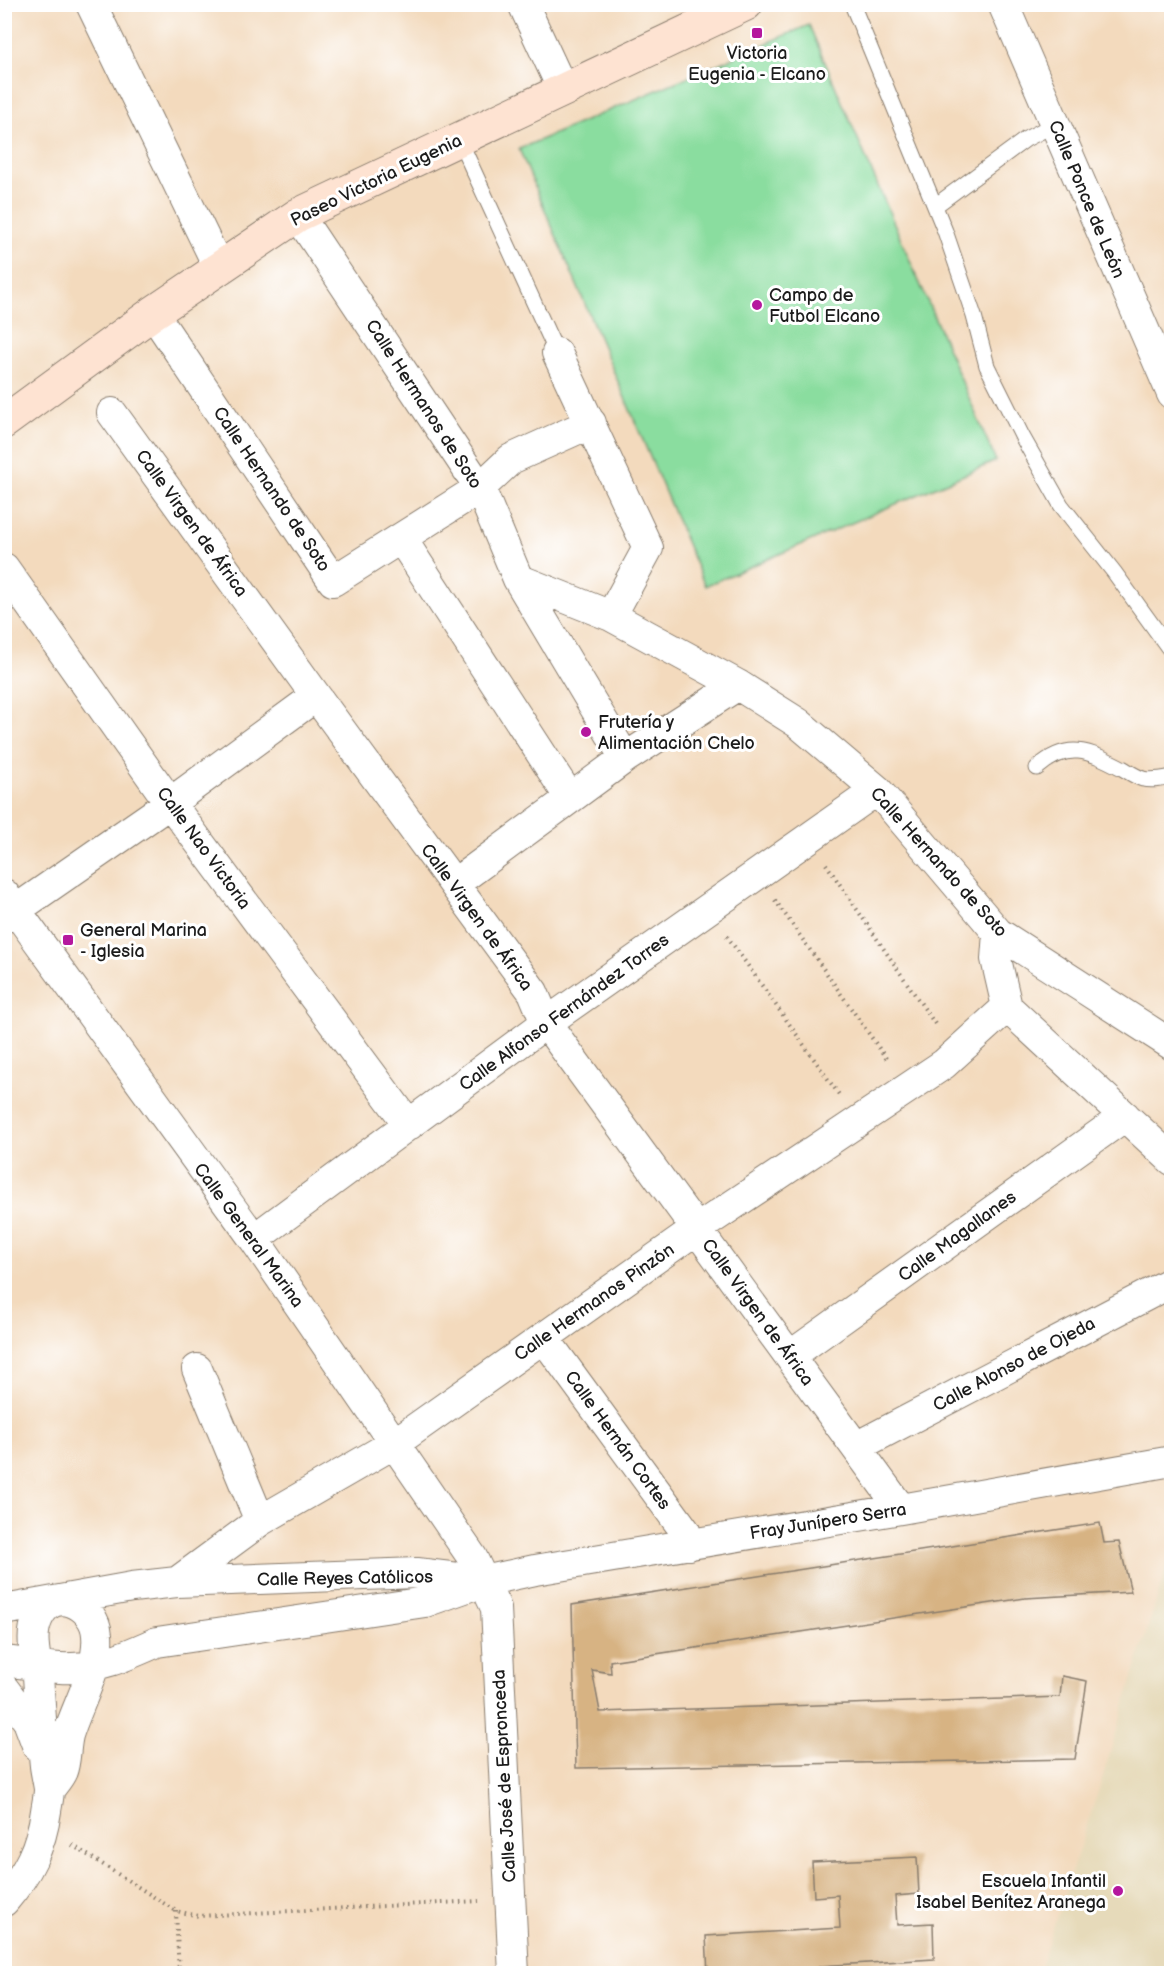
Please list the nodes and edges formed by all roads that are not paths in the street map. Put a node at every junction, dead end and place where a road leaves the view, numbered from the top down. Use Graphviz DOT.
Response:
graph roads {
  1 [pos="91,4"];
  2 [pos="523,4"];
  3 [pos="746,4"];
  4 [pos="852,4"];
  5 [pos="1003,4"];
  6 [pos="563,90"];
  7 [pos="1055,124"];
  8 [pos="459,139"];
  9 [pos="935,206"];
  10 [pos="298,215"];
  11 [pos="219,268"];
  12 [pos="153,313"];
  13 [pos="557,353"];
  14 [pos="1172,394"];
  15 [pos="112,413"];
  16 [pos="4,422"];
  17 [pos="591,423"];
  18 [pos="480,488"];
  19 [pos="400,538"];
  20 [pos="4,568"];
  21 [pos="518,579"];
  22 [pos="611,616"];
  23 [pos="1172,648"];
  24 [pos="738,685"];
  25 [pos="316,696"];
  26 [pos="624,758"];
  27 [pos="1037,768"];
  28 [pos="1172,777"];
  29 [pos="877,790"];
  30 [pos="570,798"];
  31 [pos="170,803"];
  32 [pos="454,884"];
  33 [pos="8,907"];
  34 [pos="998,933"];
  35 [pos="1007,1007"];
  36 [pos="546,1023"];
  37 [pos="1172,1045"];
  38 [pos="1125,1116"];
  39 [pos="409,1125"];
  40 [pos="1172,1160"];
  41 [pos="697,1229"];
  42 [pos="254,1239"];
  43 [pos="1172,1282"];
  44 [pos="544,1338"];
  45 [pos="790,1356"];
  46 [pos="197,1369"];
  47 [pos="395,1443"];
  48 [pos="856,1447"];
  49 [pos="1170,1457"];
  50 [pos="901,1509"];
  51 [pos="260,1521"];
  52 [pos="689,1545"];
  53 [pos="484,1581"];
  54 [pos="177,1582"];
  55 [pos="58,1600"];
  56 [pos="4,1610"];
  57 [pos="4,1661"];
  58 [pos="37,1665"];
  59 [pos="93,1666"];
  60 [pos="4,1689"];
  61 [pos="47,1778"];
  62 [pos="4,1901"];
  63 [pos="514,1974"];
  1 -- 11 [label="street"];
  2 -- 6 [label="street"];
  3 -- 6 [label="street, Paseo Victoria Eugenia"];
  4 -- 9 [label="lane"];
  5 -- 7 [label="street, Calle Ponce de León"];
  6 -- 8 [label="street, Paseo Victoria Eugenia"];
  7 -- 9 [label="lane"];
  7 -- 14 [label="street, Calle Ponce de León"];
  8 -- 10 [label="street, Paseo Victoria Eugenia"];
  8 -- 13 [label="lane"];
  9 -- 23 [label="lane"];
  10 -- 11 [label="street, Paseo Victoria Eugenia"];
  10 -- 18 [label="street, Calle Hermanos de Soto"];
  11 -- 12 [label="street, Paseo Victoria Eugenia"];
  12 -- 16 [label="street, Paseo Victoria Eugenia"];
  12 -- 19 [label="street, Calle Hernando de Soto"];
  13 -- 17 [label="street"];
  15 -- 25 [label="street, Calle Virgen de África"];
  17 -- 18 [label="street, Calle Hernando de Soto"];
  17 -- 22 [label="street"];
  18 -- 19 [label="street, Calle Hernando de Soto"];
  18 -- 21 [label="street, Calle Hermanos de Soto"];
  19 -- 30 [label="street"];
  20 -- 31 [label="street, Calle Nao Victoria"];
  21 -- 22 [label="street, Calle Hernando de Soto"];
  21 -- 26 [label="street, Calle Hermanos de Soto"];
  22 -- 24 [label="street, Calle Hernando de Soto"];
  24 -- 26 [label="street"];
  24 -- 29 [label="street, Calle Hernando de Soto"];
  25 -- 31 [label="street"];
  25 -- 32 [label="street, Calle Virgen de África"];
  26 -- 30 [label="street"];
  27 -- 28 [label="lane"];
  29 -- 34 [label="street, Calle Hernando de Soto"];
  29 -- 36 [label="street, Calle Alfonso Fernández Torres"];
  30 -- 32 [label="street"];
  31 -- 33 [label="street"];
  31 -- 39 [label="street, Calle Nao Victoria"];
  32 -- 36 [label="street, Calle Virgen de África"];
  33 -- 42 [label="street, Calle General Marina"];
  34 -- 35 [label="street"];
  34 -- 37 [label="street, Calle Hernando de Soto"];
  35 -- 38 [label="street"];
  35 -- 41 [label="street, Calle Hermanos Pinzón"];
  36 -- 39 [label="street, Calle Alfonso Fernández Torres"];
  36 -- 41 [label="street, Calle Virgen de África"];
  38 -- 40 [label="street"];
  38 -- 45 [label="street, Calle Magallanes"];
  39 -- 42 [label="street, Calle Alfonso Fernández Torres"];
  41 -- 44 [label="street, Calle Hermanos Pinzón"];
  41 -- 45 [label="street, Calle Virgen de África"];
  42 -- 47 [label="street, Calle General Marina"];
  43 -- 48 [label="street, Calle Alonso de Ojeda"];
  44 -- 47 [label="street, Calle Hermanos Pinzón"];
  44 -- 52 [label="street, Calle Hernán Cortes"];
  45 -- 48 [label="street, Calle Virgen de África"];
  46 -- 51 [label="street"];
  47 -- 51 [label="street, Calle Hermanos Pinzón"];
  47 -- 53 [label="street, Calle General Marina"];
  48 -- 50 [label="street, Calle Virgen de África"];
  49 -- 50 [label="street, Fray Junípero Serra"];
  50 -- 52 [label="street, Fray Junípero Serra"];
  51 -- 54 [label="street, Calle Hermanos Pinzón"];
  52 -- 53 [label="street, Fray Junípero Serra"];
  53 -- 54 [label="street, Calle Reyes Católicos"];
  53 -- 59 [label="street, Calle Reyes Católicos"];
  53 -- 63 [label="street, Calle José de Espronceda"];
  54 -- 55 [label="street, Calle Reyes Católicos"];
  55 -- 56 [label="street, Calle Reyes Católicos"];
  55 -- 58 [label="street"];
  55 -- 59 [label="street"];
  57 -- 58 [label="street, Calle Reyes Católicos"];
  58 -- 59 [label="street, Calle Reyes Católicos"];
  58 -- 61 [label="street"];
  59 -- 61 [label="street"];
  60 -- 61 [label="street"];
  61 -- 62 [label="street"];
}
